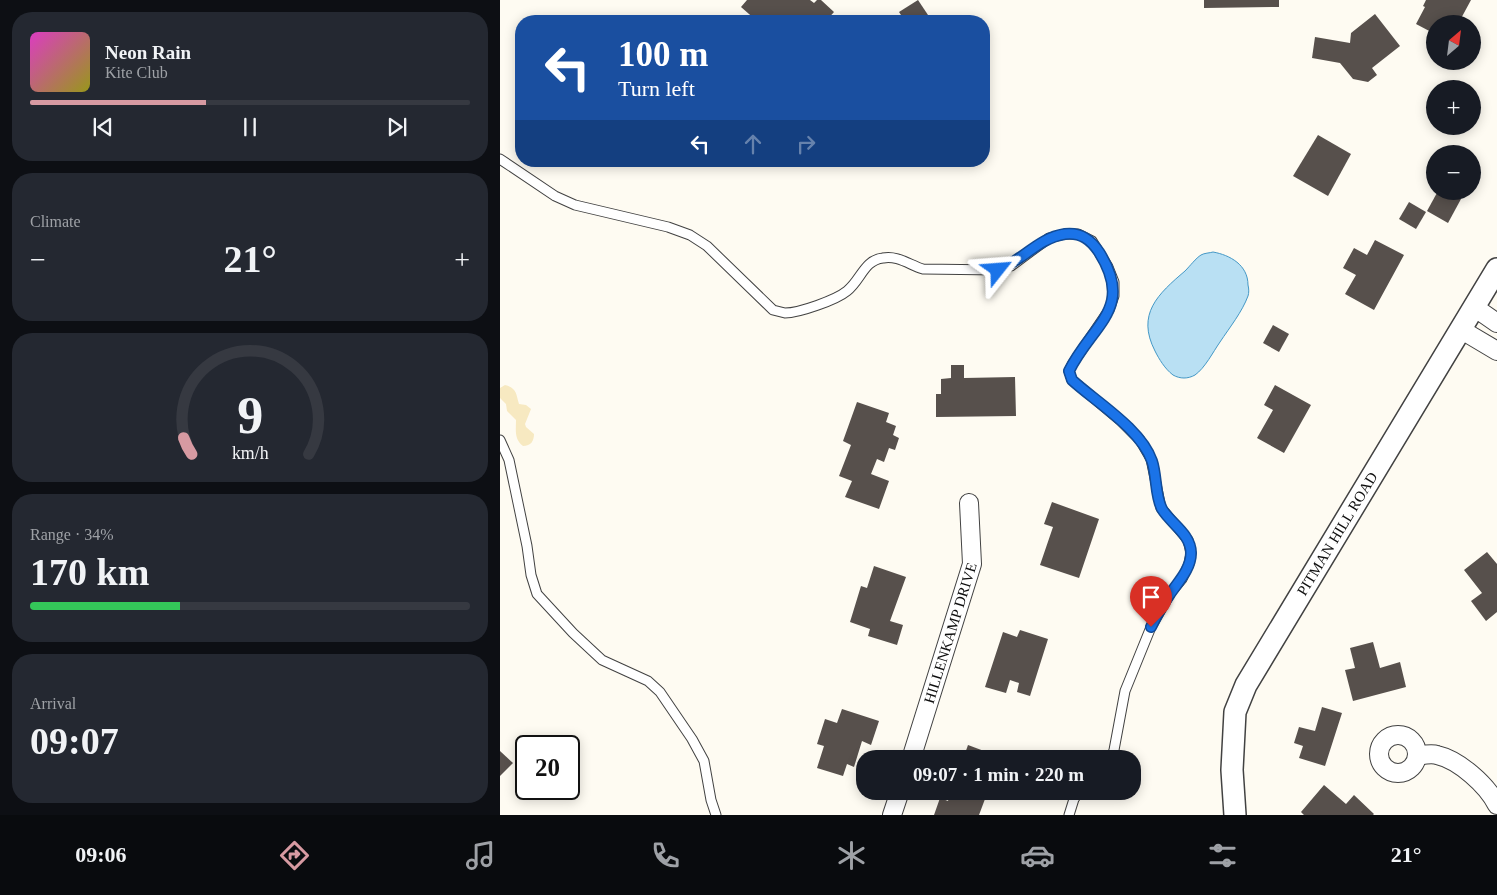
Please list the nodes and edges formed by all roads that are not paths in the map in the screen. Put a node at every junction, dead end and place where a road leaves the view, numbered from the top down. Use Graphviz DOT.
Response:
graph roads {
  1 [pos="500,160"];
  2 [pos="1497,269"];
  3 [pos="1474,307"];
  4 [pos="1497,323"];
  5 [pos="1460,329"];
  6 [pos="1497,351"];
  7 [pos="500,440"];
  8 [pos="969,503"];
  9 [pos="914,750"];
  10 [pos="1114,750"];
  11 [pos="1417,756"];
  12 [pos="897,800"];
  13 [pos="1074,800"];
  14 [pos="1497,805"];
  15 [pos="716,815"];
  16 [pos="892,815"];
  17 [pos="1069,815"];
  18 [pos="1235,815"];
  1 -- 10 [label="lane"];
  2 -- 3 [label="street, PITMAN HILL ROAD"];
  3 -- 4 [label="street"];
  3 -- 5 [label="street, PITMAN HILL ROAD"];
  5 -- 6 [label="street"];
  5 -- 18 [label="street, PITMAN HILL ROAD"];
  7 -- 15 [label="lane"];
  8 -- 9 [label="street, HILLENKAMP DRIVE"];
  11 -- 14 [label="street"];
  12 -- 16 [label="street"];
  13 -- 17 [label="lane"];
}
